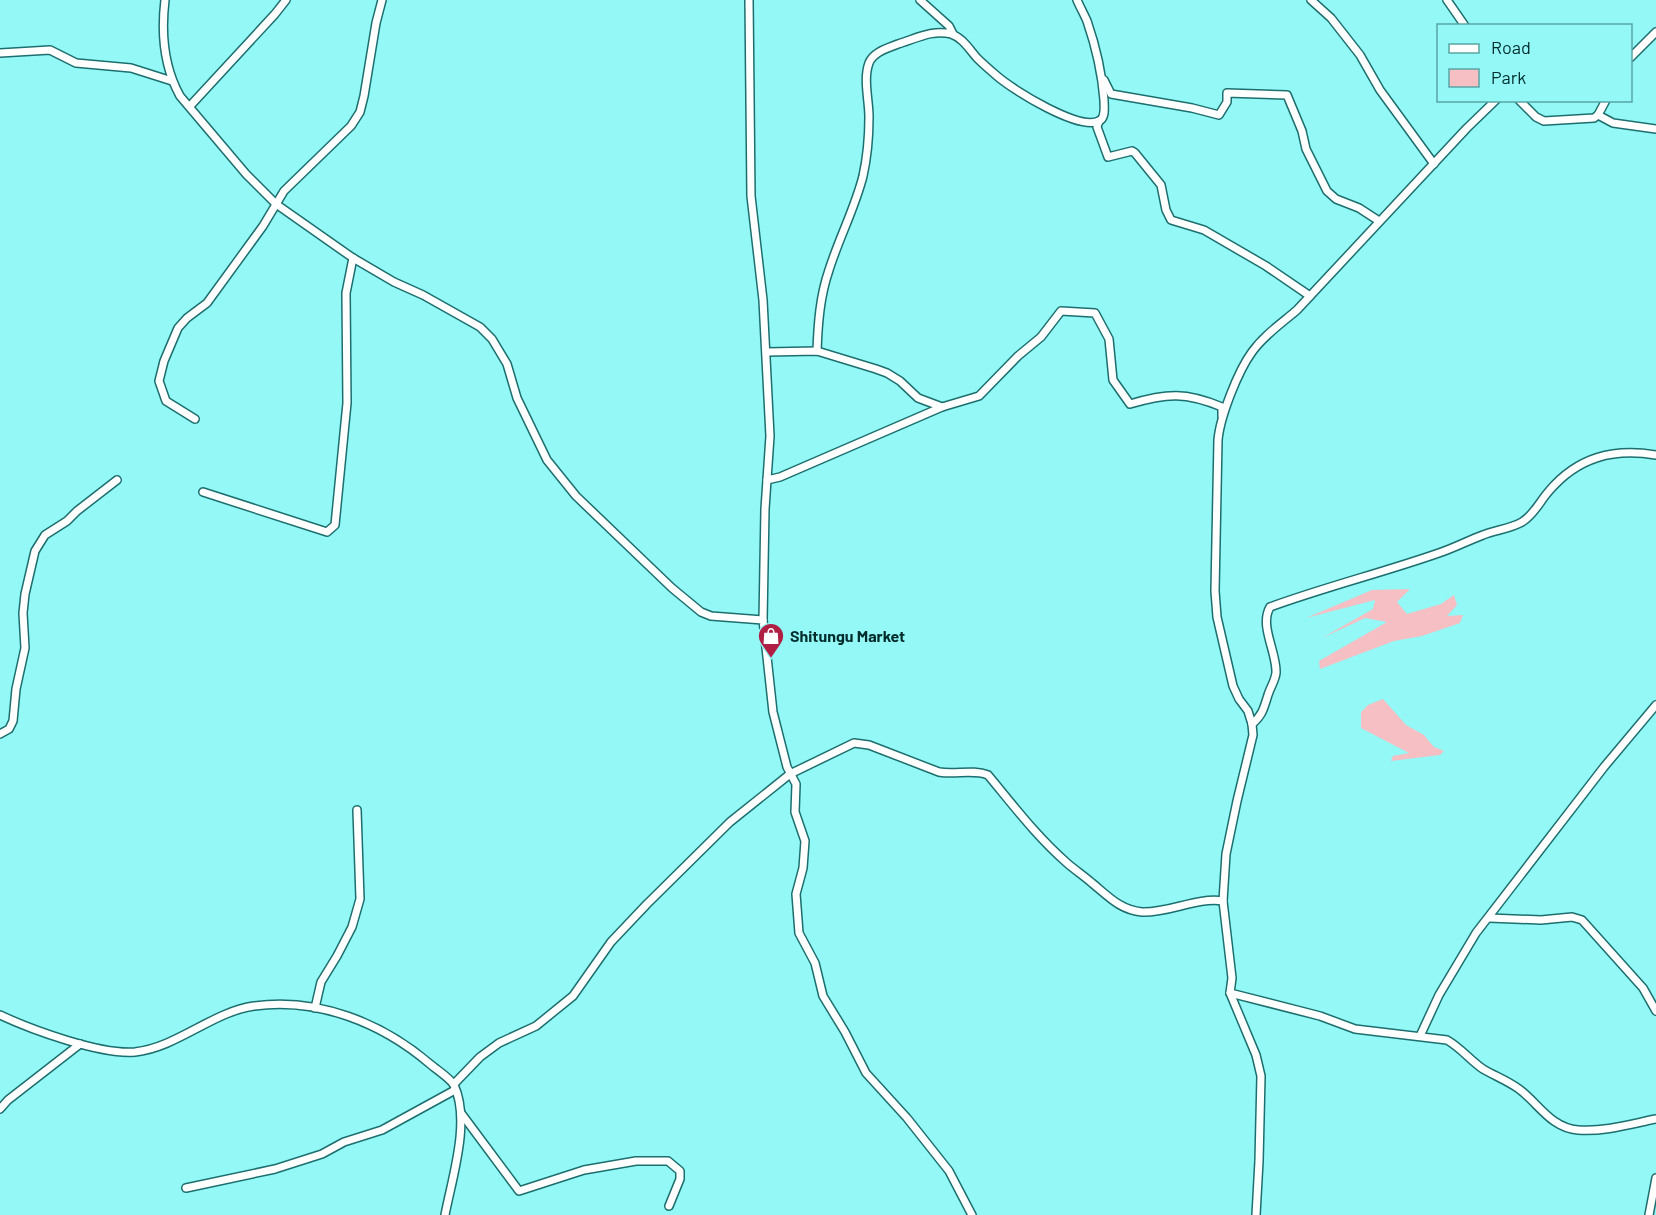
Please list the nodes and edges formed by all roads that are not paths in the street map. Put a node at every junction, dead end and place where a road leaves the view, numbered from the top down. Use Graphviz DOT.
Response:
graph roads {
  1 [pos="165,0"];
  2 [pos="286,0"];
  3 [pos="382,0"];
  4 [pos="749,0"];
  5 [pos="920,0"];
  6 [pos="1077,0"];
  7 [pos="1311,0"];
  8 [pos="1447,0"];
  9 [pos="1464,24"];
  10 [pos="1656,32"];
  11 [pos="953,34"];
  12 [pos="0,53"];
  13 [pos="1632,56"];
  14 [pos="1103,78"];
  15 [pos="172,81"];
  16 [pos="1494,102"];
  17 [pos="1521,102"];
  18 [pos="1605,102"];
  19 [pos="190,106"];
  20 [pos="1598,115"];
  21 [pos="1099,121"];
  22 [pos="1656,129"];
  23 [pos="1434,165"];
  24 [pos="276,204"];
  25 [pos="1379,221"];
  26 [pos="353,258"];
  27 [pos="1311,296"];
  28 [pos="817,351"];
  29 [pos="767,352"];
  30 [pos="942,407"];
  31 [pos="1222,417"];
  32 [pos="195,419"];
  33 [pos="1656,455"];
  34 [pos="117,480"];
  35 [pos="767,480"];
  36 [pos="203,492"];
  37 [pos="763,620"];
  38 [pos="1656,705"];
  39 [pos="1252,724"];
  40 [pos="0,734"];
  41 [pos="790,774"];
  42 [pos="357,810"];
  43 [pos="1223,901"];
  44 [pos="1489,918"];
  45 [pos="1230,993"];
  46 [pos="315,1008"];
  47 [pos="1656,1011"];
  48 [pos="0,1015"];
  49 [pos="1420,1036"];
  50 [pos="80,1044"];
  51 [pos="454,1087"];
  52 [pos="0,1109"];
  53 [pos="462,1113"];
  54 [pos="1656,1119"];
  55 [pos="1656,1178"];
  56 [pos="186,1188"];
  57 [pos="669,1206"];
  58 [pos="444,1215"];
  59 [pos="972,1215"];
  60 [pos="1256,1215"];
  61 [pos="1649,1215"];
  1 -- 15 [label="street"];
  2 -- 19 [label="street"];
  3 -- 24 [label="street"];
  4 -- 29 [label="street"];
  5 -- 11 [label="street"];
  6 -- 14 [label="street"];
  7 -- 23 [label="street"];
  8 -- 9 [label="street"];
  10 -- 13 [label="street"];
  11 -- 21 [label="street"];
  11 -- 28 [label="street"];
  12 -- 15 [label="street"];
  14 -- 21 [label="street"];
  14 -- 25 [label="street"];
  15 -- 19 [label="street"];
  16 -- 23 [label="street"];
  17 -- 20 [label="street"];
  18 -- 20 [label="street"];
  19 -- 24 [label="street"];
  20 -- 22 [label="street"];
  21 -- 27 [label="street"];
  23 -- 25 [label="street"];
  24 -- 26 [label="street"];
  24 -- 32 [label="street"];
  25 -- 27 [label="street"];
  26 -- 36 [label="street"];
  26 -- 37 [label="street"];
  27 -- 31 [label="street"];
  28 -- 29 [label="street"];
  28 -- 30 [label="street"];
  29 -- 35 [label="street"];
  30 -- 31 [label="street"];
  30 -- 35 [label="street"];
  31 -- 39 [label="street"];
  33 -- 39 [label="street"];
  34 -- 40 [label="street"];
  35 -- 37 [label="street"];
  37 -- 41 [label="street"];
  38 -- 44 [label="street"];
  39 -- 43 [label="street"];
  41 -- 43 [label="street"];
  41 -- 51 [label="street"];
  41 -- 59 [label="street"];
  42 -- 46 [label="street"];
  43 -- 45 [label="street"];
  44 -- 47 [label="street"];
  44 -- 49 [label="street"];
  45 -- 49 [label="street"];
  45 -- 60 [label="street"];
  46 -- 50 [label="street"];
  46 -- 51 [label="street"];
  48 -- 50 [label="street"];
  49 -- 54 [label="street"];
  50 -- 52 [label="street"];
  51 -- 53 [label="street"];
  51 -- 56 [label="street"];
  53 -- 57 [label="street"];
  53 -- 58 [label="street"];
  55 -- 61 [label="street"];
}
